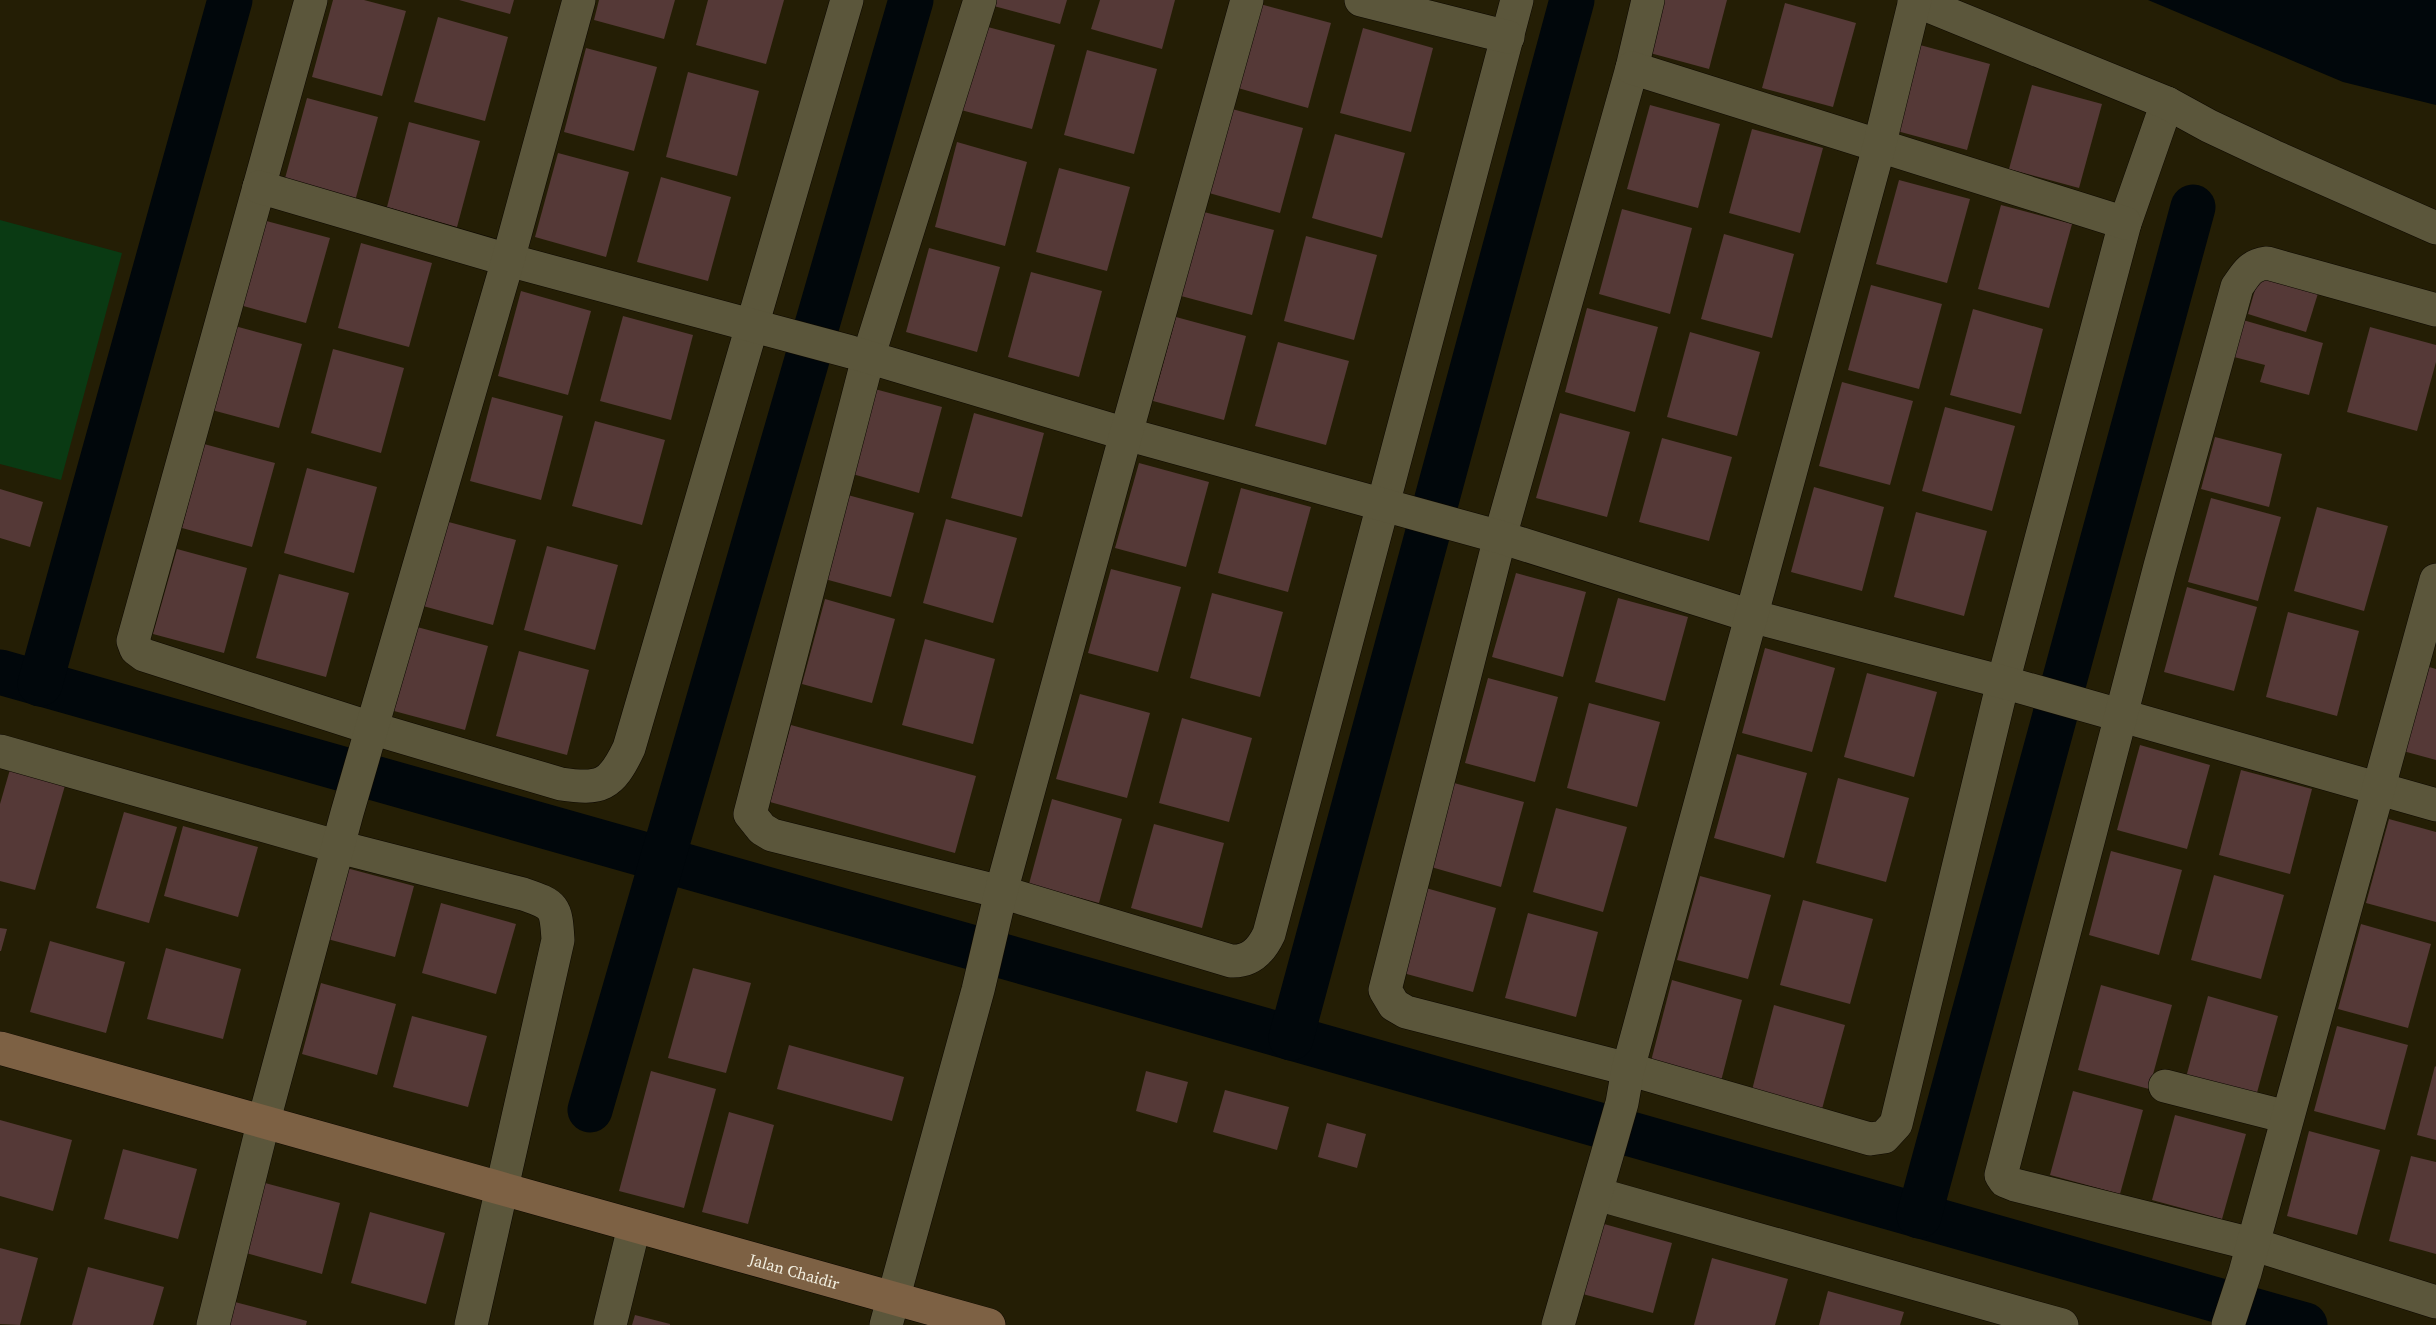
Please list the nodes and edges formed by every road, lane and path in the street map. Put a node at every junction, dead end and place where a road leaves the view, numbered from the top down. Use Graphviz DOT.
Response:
graph roads {
  1 [pos="310,0"];
  2 [pos="579,0"];
  3 [pos="848,0"];
  4 [pos="980,0"];
  5 [pos="1247,0"];
  6 [pos="1361,0"];
  7 [pos="1517,0"];
  8 [pos="1648,0"];
  9 [pos="1915,0"];
  10 [pos="1508,37"];
  11 [pos="1632,68"];
  12 [pos="2167,103"];
  13 [pos="1879,147"];
  14 [pos="259,187"];
  15 [pos="2125,223"];
  16 [pos="2436,228"];
  17 [pos="508,260"];
  18 [pos="2436,310"];
  19 [pos="765,328"];
  20 [pos="860,355"];
  21 [pos="1126,434"];
  22 [pos="1392,507"];
  23 [pos="1491,534"];
  24 [pos="2436,580"];
  25 [pos="1751,616"];
  26 [pos="2016,686"];
  27 [pos="2110,713"];
  28 [pos="369,740"];
  29 [pos="0,751"];
  30 [pos="2378,789"];
  31 [pos="2436,805"];
  32 [pos="339,847"];
  33 [pos="998,906"];
  34 [pos="0,1048"];
  35 [pos="1628,1070"];
  36 [pos="2165,1086"];
  37 [pos="2287,1117"];
  38 [pos="264,1120"];
  39 [pos="1599,1184"];
  40 [pos="502,1190"];
  41 [pos="634,1227"];
  42 [pos="2249,1259"];
  43 [pos="2436,1302"];
  44 [pos="890,1312"];
  45 [pos="213,1325"];
  46 [pos="471,1325"];
  47 [pos="610,1325"];
  48 [pos="989,1325"];
  49 [pos="1558,1325"];
  50 [pos="2062,1325"];
  51 [pos="2228,1325"];
  1 -- 14 [label="street"];
  2 -- 17 [label="street"];
  3 -- 19 [label="street"];
  4 -- 20 [label="street"];
  5 -- 21 [label="street"];
  6 -- 10 [label="street"];
  7 -- 10 [label="street"];
  8 -- 11 [label="street"];
  9 -- 12 [label="street"];
  9 -- 13 [label="street"];
  10 -- 22 [label="street"];
  11 -- 13 [label="street"];
  11 -- 23 [label="street"];
  12 -- 15 [label="street"];
  12 -- 16 [label="street"];
  13 -- 15 [label="street"];
  13 -- 25 [label="street"];
  14 -- 17 [label="street"];
  14 -- 28 [label="street"];
  15 -- 26 [label="street"];
  17 -- 19 [label="street"];
  17 -- 28 [label="street"];
  18 -- 27 [label="street"];
  19 -- 20 [label="street"];
  19 -- 28 [label="street"];
  20 -- 21 [label="street"];
  20 -- 33 [label="street"];
  21 -- 22 [label="street"];
  21 -- 33 [label="street"];
  22 -- 23 [label="street"];
  22 -- 33 [label="street"];
  23 -- 25 [label="street"];
  23 -- 35 [label="street"];
  24 -- 30 [label="street"];
  25 -- 26 [label="street"];
  25 -- 35 [label="street"];
  26 -- 27 [label="street"];
  26 -- 35 [label="street"];
  27 -- 30 [label="street"];
  27 -- 42 [label="street"];
  28 -- 32 [label="street"];
  29 -- 32 [label="street"];
  30 -- 31 [label="street"];
  30 -- 37 [label="street"];
  32 -- 38 [label="street"];
  32 -- 40 [label="street"];
  33 -- 44 [label="street"];
  34 -- 38 [label="street, Jalan Chaidir"];
  35 -- 39 [label="street"];
  36 -- 37 [label="street"];
  37 -- 42 [label="street"];
  38 -- 40 [label="street, Jalan Chaidir"];
  38 -- 45 [label="street"];
  39 -- 49 [label="street"];
  39 -- 50 [label="street"];
  40 -- 41 [label="street, Jalan Chaidir"];
  40 -- 46 [label="street"];
  41 -- 44 [label="street, Jalan Chaidir"];
  41 -- 47 [label="street"];
  42 -- 43 [label="street"];
  42 -- 51 [label="street"];
  44 -- 48 [label="street, Jalan Chaidir"];
}
